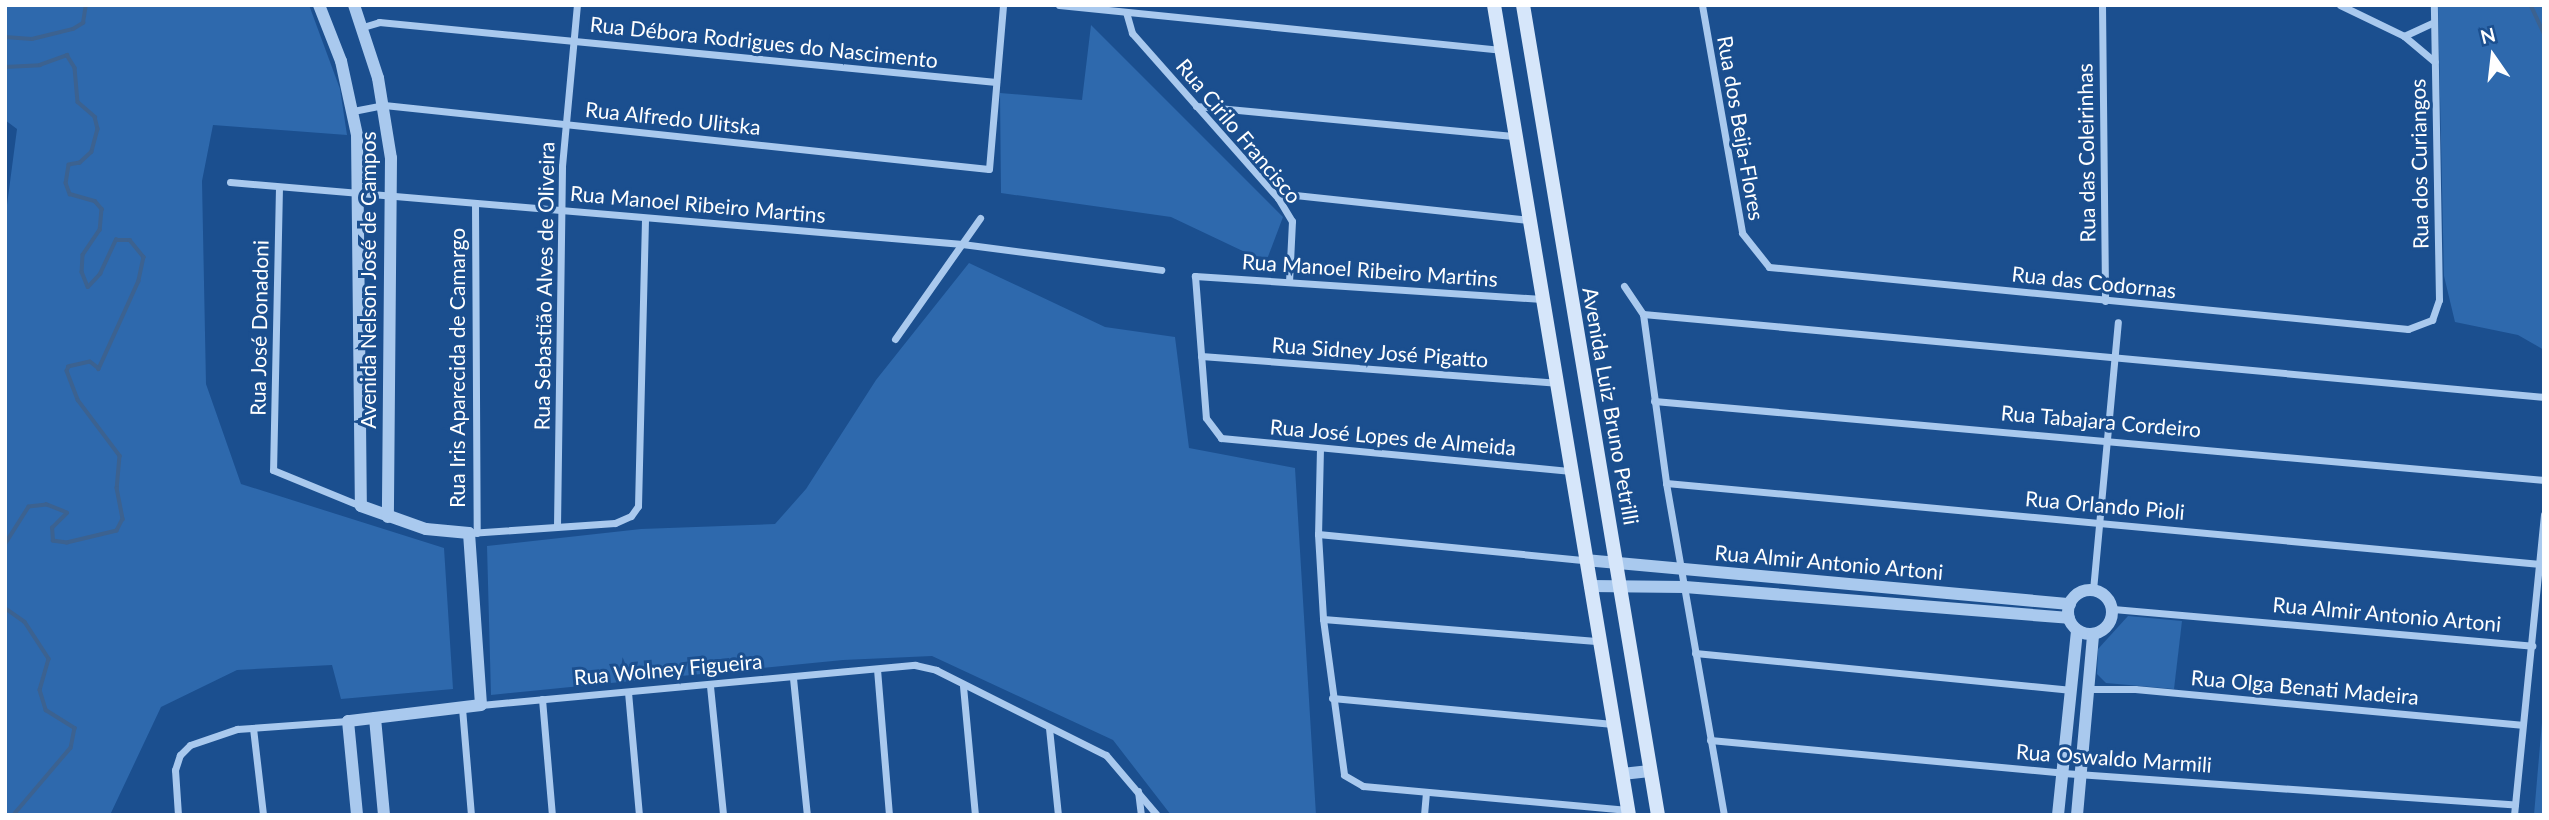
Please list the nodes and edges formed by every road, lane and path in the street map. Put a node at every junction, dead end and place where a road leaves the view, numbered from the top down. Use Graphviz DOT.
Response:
graph roads {
  1 [pos="319,5"];
  2 [pos="354,5"];
  3 [pos="577,5"];
  4 [pos="1003,5"];
  5 [pos="1059,5"];
  6 [pos="1494,5"];
  7 [pos="1522,5"];
  8 [pos="1702,5"];
  9 [pos="2102,5"];
  10 [pos="2340,5"];
  11 [pos="2434,5"];
  12 [pos="1126,12"];
  13 [pos="2434,22"];
  14 [pos="363,27"];
  15 [pos="2404,36"];
  16 [pos="573,41"];
  17 [pos="1502,50"];
  18 [pos="2435,62"];
  19 [pos="996,82"];
  20 [pos="384,105"];
  21 [pos="1196,106"];
  22 [pos="353,110"];
  23 [pos="564,124"];
  24 [pos="1516,136"];
  25 [pos="230,183"];
  26 [pos="279,187"];
  27 [pos="360,193"];
  28 [pos="390,196"];
  29 [pos="1278,198"];
  30 [pos="475,203"];
  31 [pos="562,211"];
  32 [pos="645,218"];
  33 [pos="980,218"];
  34 [pos="1529,220"];
  35 [pos="962,244"];
  36 [pos="1754,254"];
  37 [pos="1161,270"];
  38 [pos="1289,282"];
  39 [pos="1624,286"];
  40 [pos="1542,299"];
  41 [pos="2105,301"];
  42 [pos="1643,314"];
  43 [pos="2432,320"];
  44 [pos="2118,322"];
  45 [pos="895,339"];
  46 [pos="1201,356"];
  47 [pos="2116,358"];
  48 [pos="1556,383"];
  49 [pos="2544,397"];
  50 [pos="1654,401"];
  51 [pos="2108,439"];
  52 [pos="1320,448"];
  53 [pos="1571,471"];
  54 [pos="2544,480"];
  55 [pos="1666,483"];
  56 [pos="361,506"];
  57 [pos="2544,514"];
  58 [pos="388,517"];
  59 [pos="2100,522"];
  60 [pos="557,526"];
  61 [pos="473,533"];
  62 [pos="1318,534"];
  63 [pos="1585,560"];
  64 [pos="1617,564"];
  65 [pos="2540,564"];
  66 [pos="1683,568"];
  67 [pos="1620,584"];
  68 [pos="1590,586"];
  69 [pos="1685,587"];
  70 [pos="2093,590"];
  71 [pos="2070,604"];
  72 [pos="2113,609"];
  73 [pos="2068,618"];
  74 [pos="1323,620"];
  75 [pos="2077,631"];
  76 [pos="2093,635"];
  77 [pos="1599,641"];
  78 [pos="2532,646"];
  79 [pos="1695,653"];
  80 [pos="877,669"];
  81 [pos="793,678"];
  82 [pos="710,686"];
  83 [pos="963,686"];
  84 [pos="2087,689"];
  85 [pos="2069,690"];
  86 [pos="628,692"];
  87 [pos="1332,698"];
  88 [pos="542,699"];
  89 [pos="481,705"];
  90 [pos="462,708"];
  91 [pos="375,718"];
  92 [pos="348,721"];
  93 [pos="1613,724"];
  94 [pos="2521,725"];
  95 [pos="253,728"];
  96 [pos="1049,728"];
  97 [pos="1710,740"];
  98 [pos="1650,771"];
  99 [pos="2063,773"];
  100 [pos="2081,773"];
  101 [pos="1622,774"];
  102 [pos="1138,790"];
  103 [pos="1426,792"];
  104 [pos="2515,805"];
  105 [pos="1629,812"];
  106 [pos="178,815"];
  107 [pos="262,815"];
  108 [pos="357,815"];
  109 [pos="384,815"];
  110 [pos="471,815"];
  111 [pos="552,815"];
  112 [pos="639,815"];
  113 [pos="723,815"];
  114 [pos="807,815"];
  115 [pos="889,815"];
  116 [pos="975,815"];
  117 [pos="1058,815"];
  118 [pos="1141,815"];
  119 [pos="1157,815"];
  120 [pos="1424,815"];
  121 [pos="1658,815"];
  122 [pos="1724,815"];
  123 [pos="2058,815"];
  124 [pos="2077,815"];
  125 [pos="2514,815"];
  1 -- 22 [label="street, Avenida Nelson José de Campos"];
  2 -- 14 [label="street, Avenida Nelson José de Campos"];
  3 -- 16 [label="street, Rua Sebastião Alves de Oliveira"];
  4 -- 19 [label="street"];
  5 -- 12 [label="street"];
  6 -- 17 [label="main road"];
  7 -- 64 [label="main road, Avenida Luiz Bruno Petrilli"];
  8 -- 36 [label="street, Rua dos Beija-Flores"];
  9 -- 41 [label="street, Rua das Coleirinhas"];
  10 -- 15 [label="street"];
  11 -- 13 [label="street, Rua dos Curiangos"];
  12 -- 17 [label="street"];
  12 -- 21 [label="street, Rua Cirilo Francisco"];
  13 -- 15 [label="street"];
  13 -- 18 [label="street, Rua dos Curiangos"];
  14 -- 16 [label="street, Rua Débora Rodrigues do Nascimento"];
  14 -- 20 [label="street, Avenida Nelson José de Campos"];
  15 -- 18 [label="street"];
  16 -- 19 [label="street, Rua Débora Rodrigues do Nascimento"];
  16 -- 23 [label="street, Rua Sebastião Alves de Oliveira"];
  17 -- 24 [label="main road"];
  18 -- 43 [label="street, Rua dos Curiangos"];
  19 -- 23 [label="street, Rua Alfredo Ulitska"];
  20 -- 22 [label="street, Rua Alfredo Ulitska"];
  20 -- 23 [label="street, Rua Alfredo Ulitska"];
  20 -- 28 [label="street, Avenida Nelson José de Campos"];
  21 -- 24 [label="street"];
  21 -- 29 [label="street, Rua Cirilo Francisco"];
  22 -- 27 [label="street, Avenida Nelson José de Campos"];
  23 -- 31 [label="street, Rua Sebastião Alves de Oliveira"];
  24 -- 34 [label="main road"];
  25 -- 26 [label="street, Rua Manoel Ribeiro Martins"];
  26 -- 27 [label="street, Rua Manoel Ribeiro Martins"];
  26 -- 56 [label="street, Rua José Donadoni"];
  27 -- 28 [label="street, Rua Manoel Ribeiro Martins"];
  27 -- 56 [label="street, Avenida Nelson José de Campos"];
  28 -- 30 [label="street, Rua Manoel Ribeiro Martins"];
  28 -- 58 [label="street, Avenida Nelson José de Campos"];
  29 -- 34 [label="street"];
  29 -- 38 [label="street, Rua Cirilo Francisco"];
  30 -- 31 [label="street, Rua Manoel Ribeiro Martins"];
  30 -- 61 [label="street, Rua Iris Aparecida de Camargo"];
  31 -- 32 [label="street, Rua Manoel Ribeiro Martins"];
  31 -- 60 [label="street, Rua Sebastião Alves de Oliveira"];
  32 -- 35 [label="street, Rua Manoel Ribeiro Martins"];
  32 -- 60 [label="street"];
  33 -- 35 [label="street"];
  34 -- 40 [label="main road"];
  35 -- 37 [label="street, Rua Manoel Ribeiro Martins"];
  35 -- 45 [label="street"];
  36 -- 41 [label="street, Rua das Codornas"];
  38 -- 40 [label="street, Rua Manoel Ribeiro Martins"];
  38 -- 46 [label="street, Rua Manoel Ribeiro Martins"];
  39 -- 42 [label="street"];
  40 -- 48 [label="main road"];
  41 -- 43 [label="street, Rua das Codornas"];
  42 -- 47 [label="street"];
  42 -- 50 [label="street"];
  44 -- 47 [label="street"];
  46 -- 48 [label="street, Rua Sidney José Pigatto"];
  46 -- 52 [label="street, Rua José Lopes de Almeida"];
  47 -- 49 [label="street"];
  47 -- 51 [label="street"];
  48 -- 53 [label="main road"];
  50 -- 51 [label="street, Rua Tabajara Cordeiro"];
  50 -- 55 [label="street"];
  51 -- 54 [label="street, Rua Tabajara Cordeiro"];
  51 -- 59 [label="street"];
  52 -- 53 [label="street, Rua José Lopes de Almeida"];
  52 -- 62 [label="street"];
  53 -- 63 [label="main road"];
  55 -- 59 [label="street, Rua Orlando Pioli"];
  55 -- 66 [label="street"];
  56 -- 58 [label="street"];
  57 -- 65 [label="street"];
  58 -- 61 [label="street"];
  59 -- 65 [label="street, Rua Orlando Pioli"];
  59 -- 70 [label="street"];
  60 -- 61 [label="street"];
  61 -- 89 [label="street, Rua Iris Aparecida de Camargo"];
  62 -- 63 [label="street"];
  62 -- 74 [label="street"];
  63 -- 64 [label="street, Rua Almir Antonio Artoni"];
  63 -- 68 [label="main road"];
  64 -- 66 [label="street, Rua Almir Antonio Artoni"];
  64 -- 67 [label="main road, Avenida Luiz Bruno Petrilli"];
  65 -- 78 [label="street"];
  66 -- 69 [label="street"];
  66 -- 71 [label="street, Rua Almir Antonio Artoni"];
  67 -- 68 [label="street, Rua Almir Antonio Artoni"];
  67 -- 69 [label="street, Rua Almir Antonio Artoni"];
  67 -- 98 [label="main road, Avenida Luiz Bruno Petrilli"];
  68 -- 77 [label="main road"];
  69 -- 73 [label="street, Rua Almir Antonio Artoni"];
  69 -- 79 [label="street"];
  70 -- 71 [label="street"];
  70 -- 72 [label="street"];
  71 -- 73 [label="street"];
  72 -- 76 [label="street"];
  72 -- 78 [label="street, Rua Almir Antonio Artoni"];
  73 -- 75 [label="street"];
  74 -- 77 [label="street"];
  74 -- 87 [label="street"];
  75 -- 76 [label="street"];
  75 -- 85 [label="street"];
  76 -- 84 [label="street"];
  77 -- 93 [label="main road"];
  78 -- 94 [label="street"];
  79 -- 85 [label="street"];
  79 -- 97 [label="street"];
  80 -- 81 [label="street, Rua Wolney Figueira"];
  80 -- 83 [label="street, Rua Wolney Figueira"];
  80 -- 115 [label="street"];
  81 -- 82 [label="street, Rua Wolney Figueira"];
  81 -- 114 [label="street"];
  82 -- 86 [label="street, Rua Wolney Figueira"];
  82 -- 113 [label="street"];
  83 -- 96 [label="street, Rua Wolney Figueira"];
  83 -- 116 [label="street"];
  84 -- 94 [label="street, Rua Olga Benati Madeira"];
  84 -- 100 [label="street"];
  85 -- 99 [label="street"];
  86 -- 88 [label="street, Rua Wolney Figueira"];
  86 -- 112 [label="street"];
  87 -- 93 [label="street"];
  87 -- 103 [label="street"];
  88 -- 89 [label="street, Rua Wolney Figueira"];
  88 -- 111 [label="street"];
  89 -- 90 [label="street, Rua Wolney Figueira"];
  90 -- 91 [label="street, Rua Wolney Figueira"];
  90 -- 110 [label="street"];
  91 -- 92 [label="street, Rua Wolney Figueira"];
  91 -- 109 [label="street"];
  92 -- 95 [label="street, Rua Wolney Figueira"];
  92 -- 108 [label="street"];
  93 -- 101 [label="main road"];
  94 -- 104 [label="street"];
  95 -- 106 [label="street, Rua Wolney Figueira"];
  95 -- 107 [label="street"];
  96 -- 102 [label="street, Rua Wolney Figueira"];
  96 -- 117 [label="street"];
  97 -- 99 [label="street, Rua Oswaldo Marmili"];
  97 -- 122 [label="street"];
  98 -- 101 [label="street"];
  98 -- 121 [label="main road, Avenida Luiz Bruno Petrilli"];
  99 -- 100 [label="street, Rua Oswaldo Marmili"];
  99 -- 123 [label="street"];
  100 -- 104 [label="street, Rua Oswaldo Marmili"];
  100 -- 124 [label="street"];
  101 -- 105 [label="main road"];
  102 -- 118 [label="street"];
  102 -- 119 [label="street, Rua Wolney Figueira"];
  103 -- 105 [label="street"];
  103 -- 120 [label="street"];
  104 -- 125 [label="street"];
}
